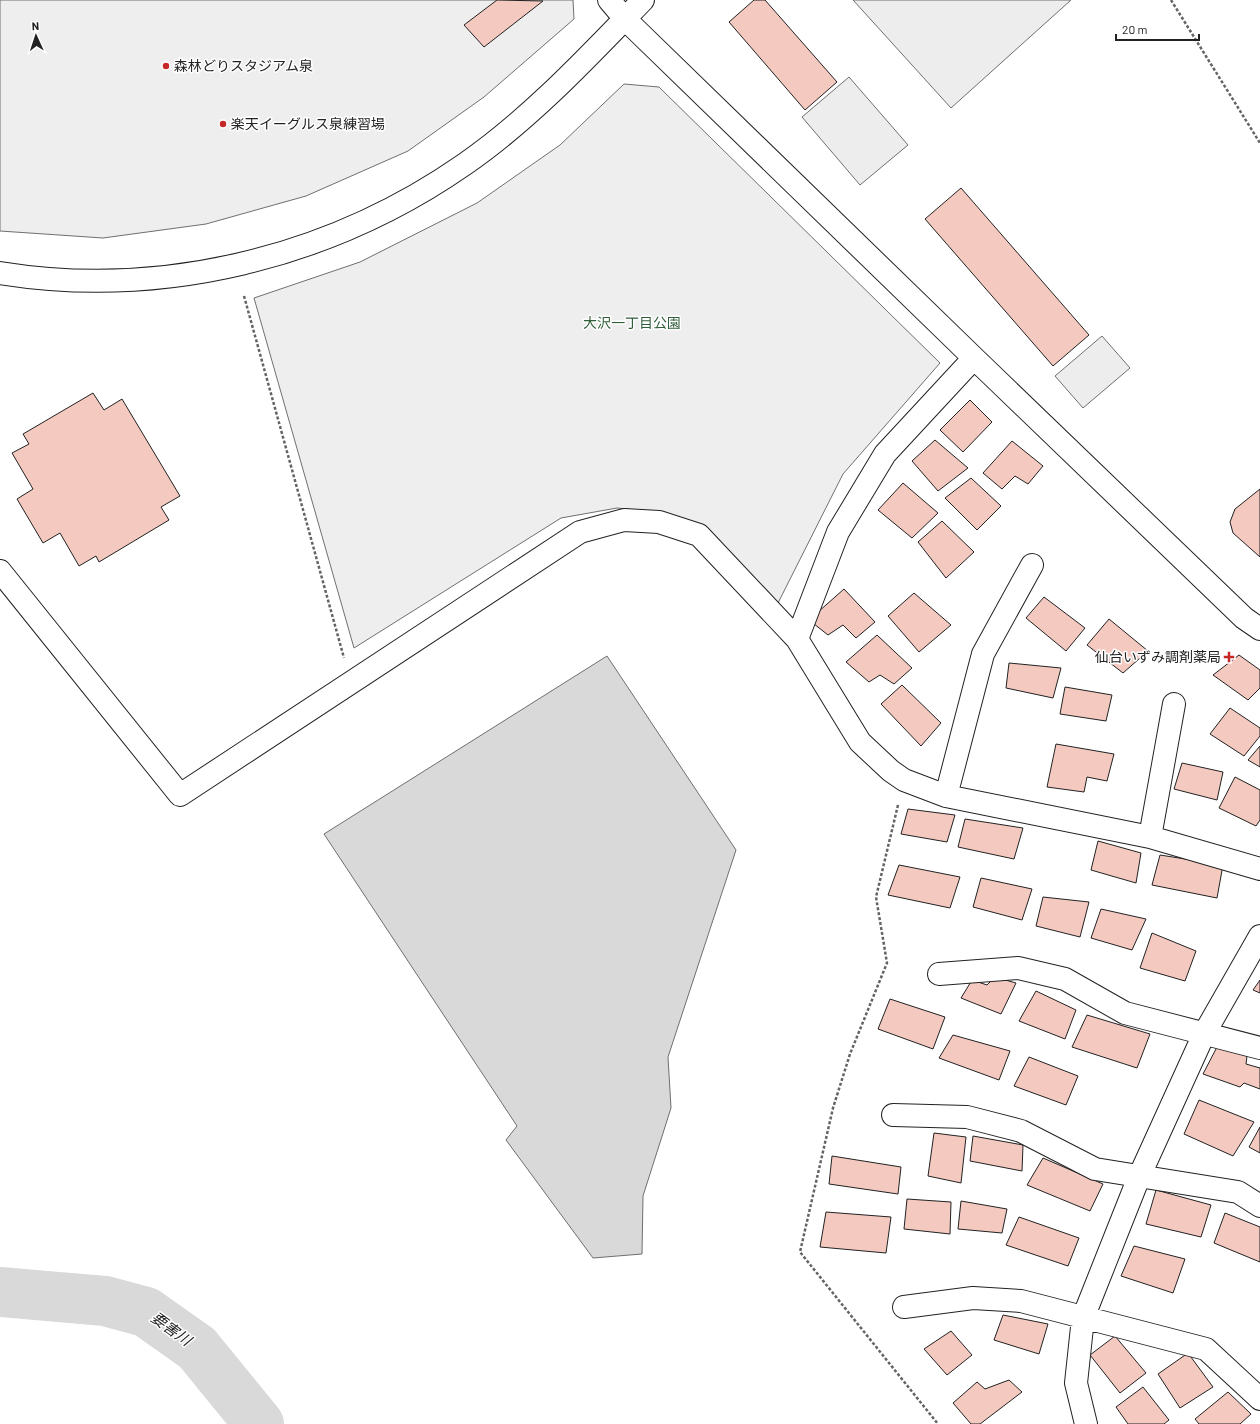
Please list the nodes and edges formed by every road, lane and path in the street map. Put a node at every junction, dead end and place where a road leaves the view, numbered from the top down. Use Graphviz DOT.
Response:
graph roads {
  1 [pos="609,0"];
  2 [pos="643,0"];
  3 [pos="1171,0"];
  4 [pos="625,19"];
  5 [pos="1260,143"];
  6 [pos="0,273"];
  7 [pos="244,296"];
  8 [pos="974,358"];
  9 [pos="1032,565"];
  10 [pos="0,571"];
  11 [pos="1260,629"];
  12 [pos="797,640"];
  13 [pos="351,682"];
  14 [pos="1174,704"];
  15 [pos="904,780"];
  16 [pos="946,796"];
  17 [pos="1150,837"];
  18 [pos="1260,869"];
  19 [pos="1260,936"];
  20 [pos="939,974"];
  21 [pos="1204,1034"];
  22 [pos="1260,1048"];
  23 [pos="893,1115"];
  24 [pos="1139,1177"];
  25 [pos="1260,1206"];
  26 [pos="904,1307"];
  27 [pos="1083,1318"];
  28 [pos="1260,1399"];
  29 [pos="938,1424"];
  30 [pos="1086,1424"];
  1 -- 4 [label="street"];
  2 -- 4 [label="street"];
  3 -- 5 [label="path"];
  4 -- 6 [label="street"];
  4 -- 8 [label="street"];
  7 -- 13 [label="path"];
  8 -- 11 [label="street"];
  8 -- 12 [label="street"];
  9 -- 16 [label="street"];
  10 -- 13 [label="street"];
  12 -- 13 [label="street"];
  12 -- 15 [label="street"];
  14 -- 17 [label="street"];
  15 -- 16 [label="street"];
  15 -- 29 [label="path"];
  16 -- 17 [label="street"];
  17 -- 18 [label="street"];
  19 -- 21 [label="street"];
  20 -- 21 [label="street"];
  21 -- 22 [label="street"];
  21 -- 24 [label="street"];
  23 -- 24 [label="street"];
  24 -- 25 [label="street"];
  24 -- 27 [label="street"];
  26 -- 27 [label="street"];
  27 -- 28 [label="street"];
  27 -- 30 [label="street"];
}
